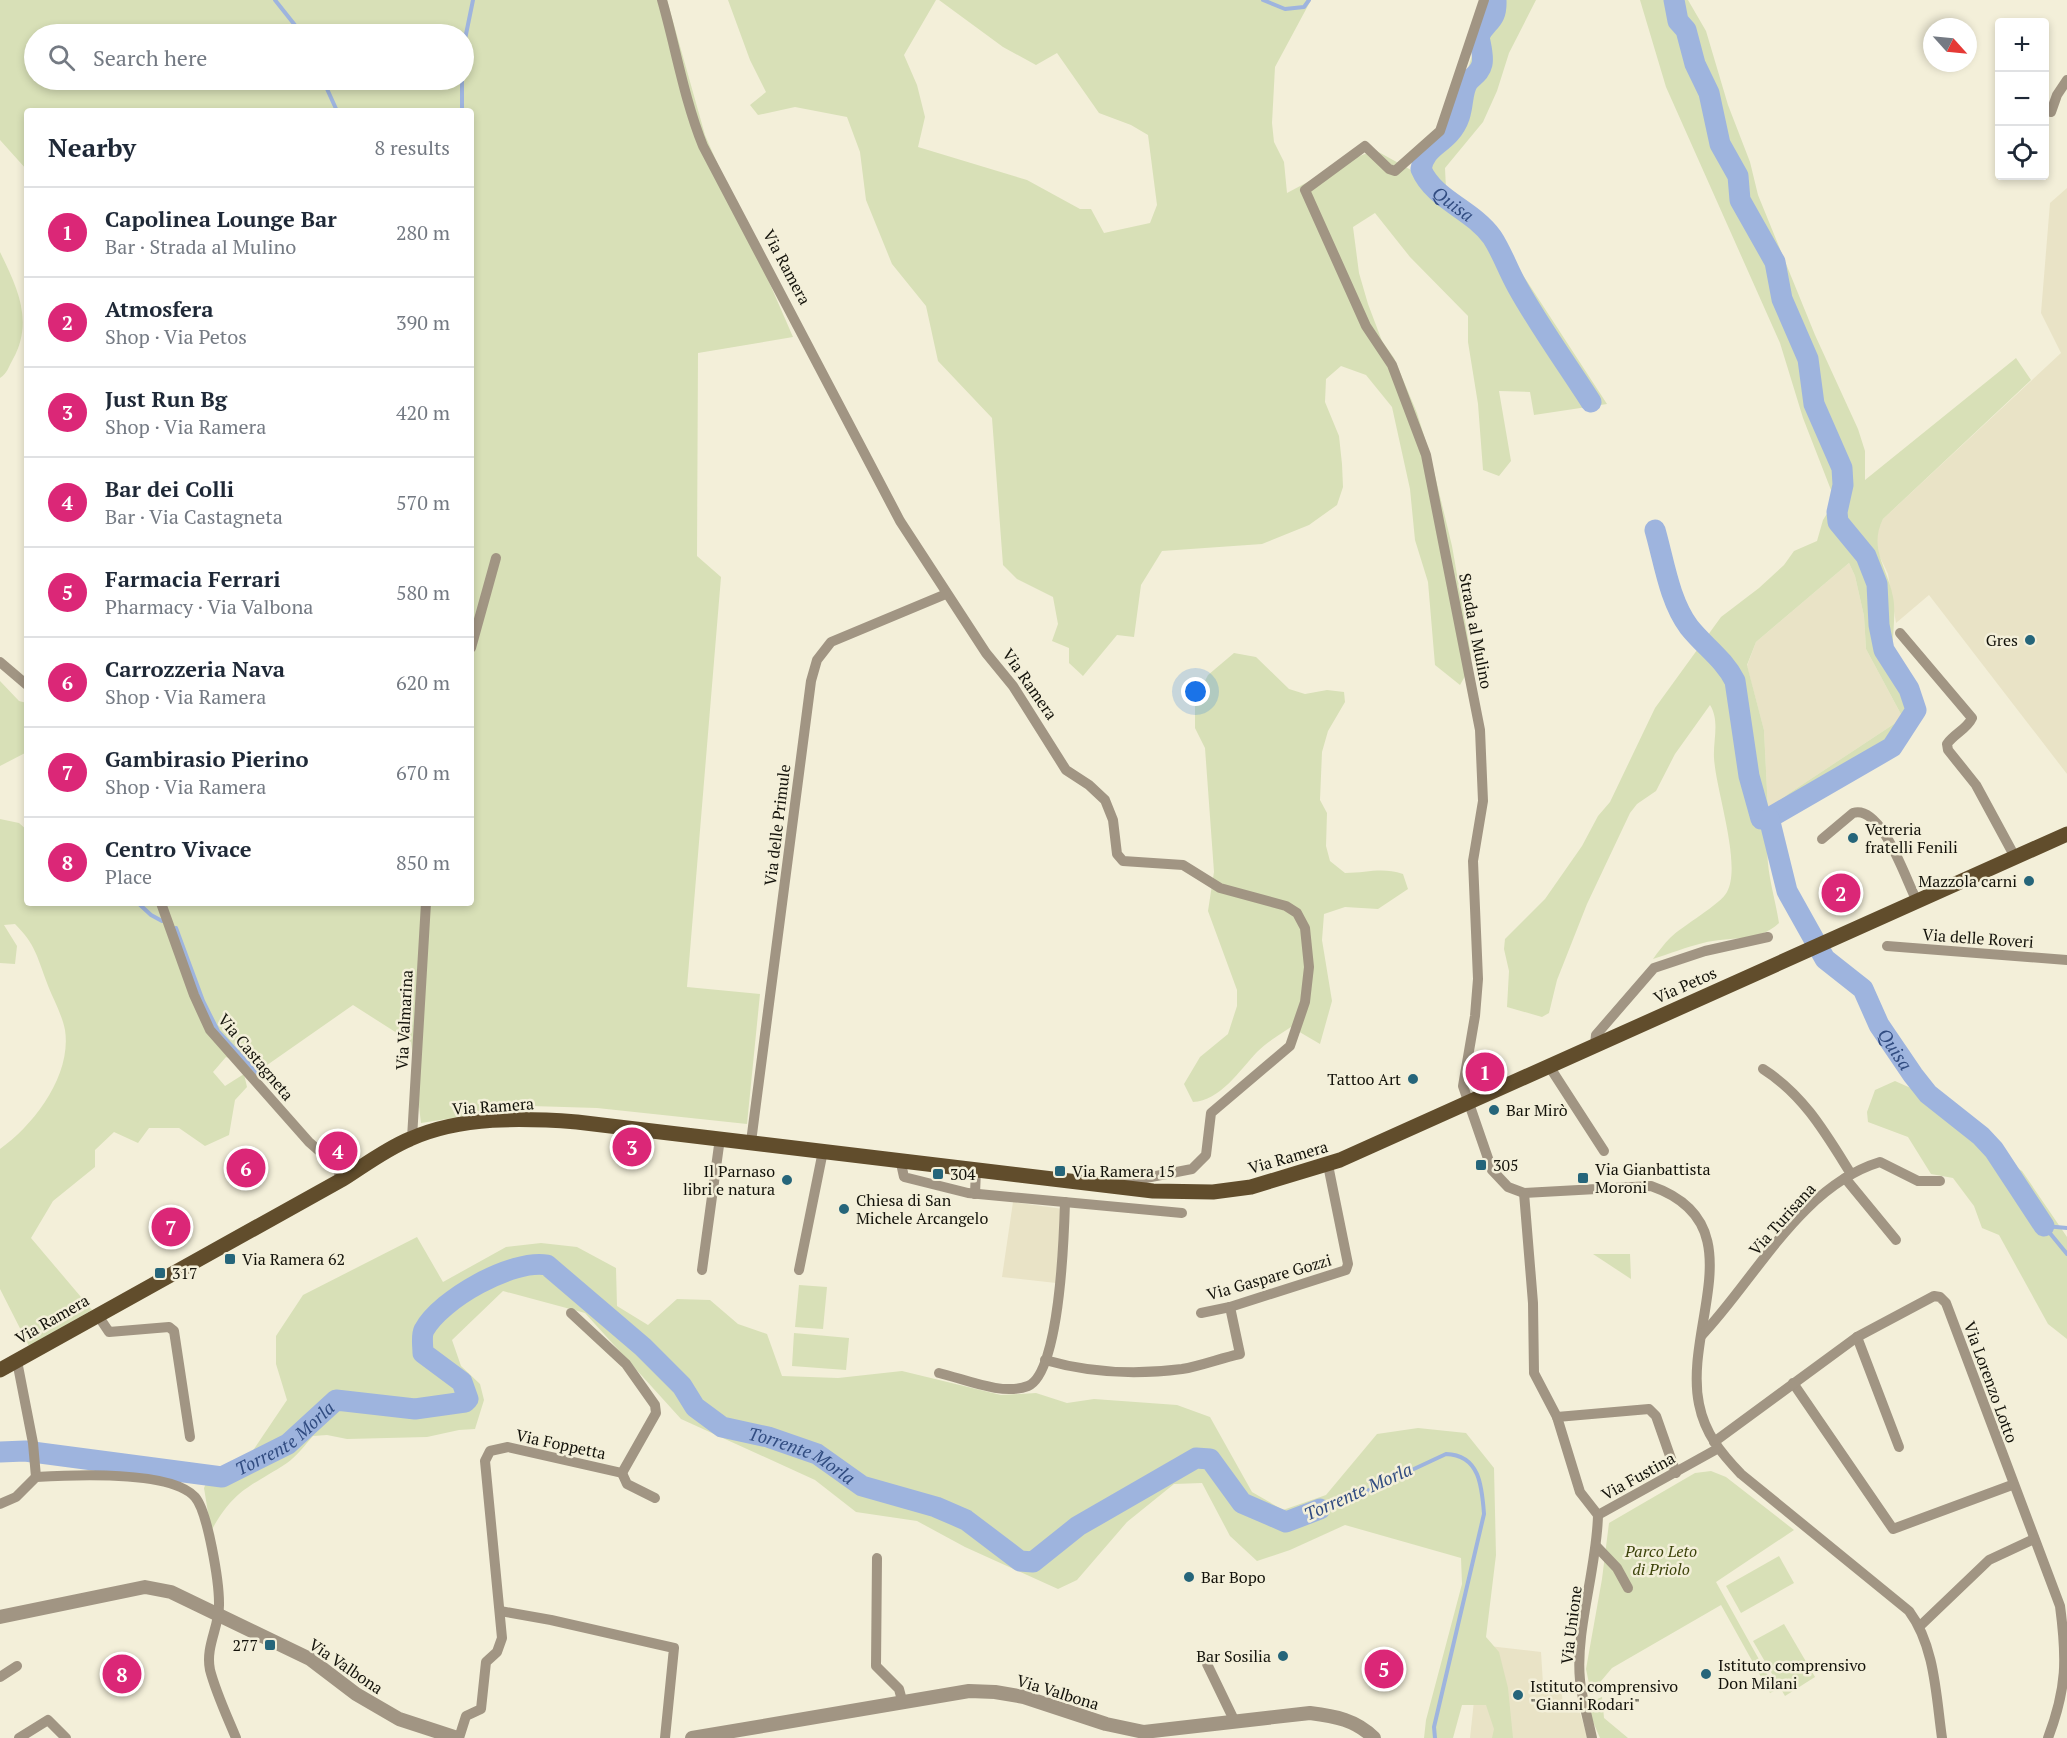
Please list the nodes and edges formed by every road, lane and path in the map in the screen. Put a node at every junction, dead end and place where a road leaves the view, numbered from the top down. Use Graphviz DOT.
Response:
graph roads {
  1 [pos="662,0"];
  2 [pos="1484,0"];
  3 [pos="2067,80"];
  4 [pos="2051,112"];
  5 [pos="496,558"];
  6 [pos="946,594"];
  7 [pos="1900,633"];
  8 [pos="474,637"];
  9 [pos="0,662"];
  10 [pos="24,682"];
  11 [pos="2067,834"];
  12 [pos="1822,838"];
  13 [pos="2015,857"];
  14 [pos="1917,901"];
  15 [pos="162,906"];
  16 [pos="426,906"];
  17 [pos="1768,938"];
  18 [pos="1887,946"];
  19 [pos="2067,960"];
  20 [pos="1595,1046"];
  21 [pos="1549,1066"];
  22 [pos="1763,1069"];
  23 [pos="1469,1104"];
  24 [pos="411,1138"];
  25 [pos="720,1138"];
  26 [pos="751,1142"];
  27 [pos="823,1151"];
  28 [pos="1604,1151"];
  29 [pos="900,1159"];
  30 [pos="1328,1165"];
  31 [pos="976,1169"];
  32 [pos="1848,1176"];
  33 [pos="343,1179"];
  34 [pos="1940,1181"];
  35 [pos="1105,1186"];
  36 [pos="971,1193"];
  37 [pos="1524,1193"];
  38 [pos="1065,1202"];
  39 [pos="1182,1213"];
  40 [pos="1896,1240"];
  41 [pos="702,1270"];
  42 [pos="799,1270"];
  43 [pos="1230,1307"];
  44 [pos="1201,1312"];
  45 [pos="571,1313"];
  46 [pos="97,1314"];
  47 [pos="1702,1335"];
  48 [pos="1857,1337"];
  49 [pos="1045,1360"];
  50 [pos="17,1361"];
  51 [pos="0,1370"];
  52 [pos="939,1372"];
  53 [pos="1793,1383"];
  54 [pos="1557,1417"];
  55 [pos="190,1437"];
  56 [pos="1715,1446"];
  57 [pos="1899,1447"];
  58 [pos="622,1473"];
  59 [pos="1676,1473"];
  60 [pos="36,1477"];
  61 [pos="2012,1485"];
  62 [pos="655,1498"];
  63 [pos="0,1504"];
  64 [pos="1598,1515"];
  65 [pos="2034,1539"];
  66 [pos="1597,1547"];
  67 [pos="877,1558"];
  68 [pos="1628,1588"];
  69 [pos="500,1611"];
  70 [pos="219,1615"];
  71 [pos="0,1617"];
  72 [pos="1920,1626"];
  73 [pos="1207,1664"];
  74 [pos="17,1666"];
  75 [pos="0,1677"];
  76 [pos="903,1704"];
  77 [pos="1235,1722"];
  78 [pos="19,1738"];
  79 [pos="66,1738"];
  80 [pos="236,1738"];
  81 [pos="458,1738"];
  82 [pos="665,1738"];
  83 [pos="692,1738"];
  84 [pos="1374,1738"];
  85 [pos="1592,1738"];
  86 [pos="1942,1738"];
  87 [pos="2048,1738"];
  1 -- 6 [label="street, Via Ramera"];
  2 -- 23 [label="street, Strada al Mulino"];
  3 -- 4 [label="street"];
  5 -- 8 [label="street"];
  6 -- 26 [label="street, Via delle Primule"];
  6 -- 35 [label="street, Via Ramera"];
  7 -- 13 [label="street"];
  9 -- 10 [label="street"];
  11 -- 13 [label="main road, Via Petos"];
  12 -- 14 [label="street"];
  13 -- 14 [label="main road, Via Petos"];
  14 -- 20 [label="main road, Via Petos"];
  15 -- 33 [label="street, Via Castagneta"];
  16 -- 24 [label="street, Via Valmarina"];
  17 -- 20 [label="street"];
  18 -- 19 [label="street, Via delle Roveri"];
  20 -- 21 [label="main road, Via Petos"];
  21 -- 23 [label="main road, Via Petos"];
  21 -- 28 [label="street"];
  22 -- 32 [label="street"];
  23 -- 30 [label="main road, Via Ramera"];
  23 -- 37 [label="street"];
  24 -- 25 [label="main road, Via Ramera"];
  24 -- 33 [label="main road, Via Ramera"];
  25 -- 26 [label="main road, Via Ramera"];
  25 -- 41 [label="street"];
  26 -- 27 [label="main road, Via Ramera"];
  27 -- 29 [label="main road, Via Ramera"];
  27 -- 42 [label="street"];
  29 -- 31 [label="main road, Via Ramera"];
  29 -- 36 [label="street"];
  30 -- 35 [label="main road, Via Ramera"];
  30 -- 43 [label="street, Via Gaspare Gozzi"];
  31 -- 35 [label="main road, Via Ramera"];
  31 -- 36 [label="street"];
  32 -- 34 [label="street, Via Turisana"];
  32 -- 40 [label="street"];
  32 -- 47 [label="street, Via Turisana"];
  33 -- 46 [label="main road, Via Ramera"];
  36 -- 38 [label="street"];
  37 -- 47 [label="street"];
  37 -- 54 [label="street, Via Fustina"];
  38 -- 39 [label="street"];
  38 -- 49 [label="street"];
  43 -- 44 [label="street, Via Gaspare Gozzi"];
  43 -- 49 [label="street"];
  45 -- 58 [label="street, Via Foppetta"];
  46 -- 50 [label="main road, Via Ramera"];
  46 -- 55 [label="street"];
  47 -- 56 [label="street"];
  48 -- 53 [label="street, Via Lorenzo Lotto"];
  48 -- 57 [label="street"];
  48 -- 61 [label="street, Via Lorenzo Lotto"];
  49 -- 52 [label="street"];
  50 -- 51 [label="main road, Via Ramera"];
  50 -- 60 [label="street"];
  53 -- 56 [label="street, Via Lorenzo Lotto"];
  53 -- 61 [label="street"];
  54 -- 59 [label="street"];
  54 -- 64 [label="street, Via Fustina"];
  56 -- 59 [label="street, Via Fustina"];
  56 -- 72 [label="street"];
  58 -- 62 [label="street"];
  58 -- 69 [label="street, Via Foppetta"];
  59 -- 64 [label="street, Via Fustina"];
  60 -- 63 [label="street"];
  60 -- 70 [label="street"];
  61 -- 65 [label="street, Via Lorenzo Lotto"];
  64 -- 66 [label="street, Via Unione"];
  65 -- 72 [label="street"];
  65 -- 87 [label="street, Via Lorenzo Lotto"];
  66 -- 68 [label="street"];
  66 -- 85 [label="street, Via Unione"];
  67 -- 76 [label="street"];
  69 -- 81 [label="street, Via Foppetta"];
  69 -- 82 [label="street"];
  70 -- 71 [label="street, Via Valbona"];
  70 -- 80 [label="street"];
  70 -- 81 [label="street, Via Valbona"];
  72 -- 86 [label="street"];
  73 -- 77 [label="street"];
  74 -- 75 [label="street"];
  76 -- 77 [label="street, Via Valbona"];
  76 -- 83 [label="street, Via Valbona"];
  77 -- 84 [label="street, Via Valbona"];
  78 -- 79 [label="street"];
}
